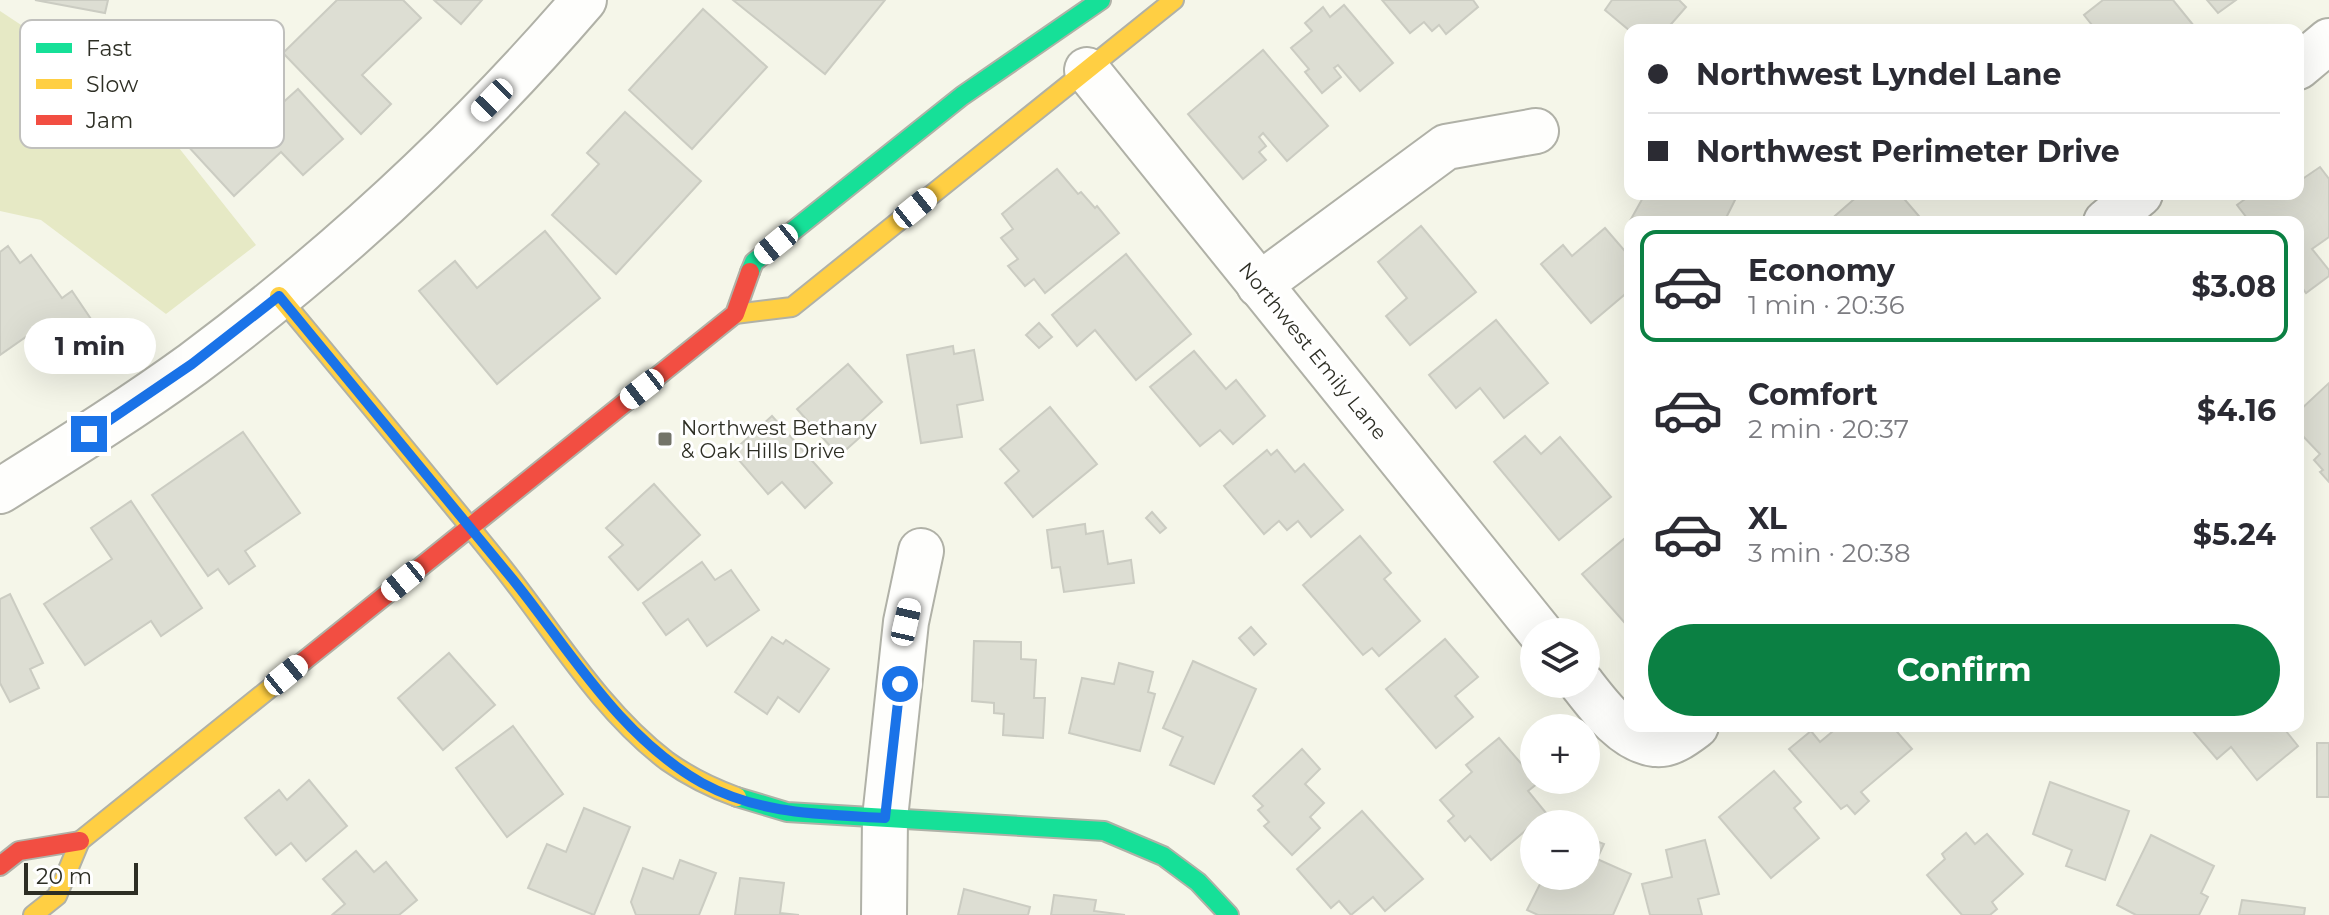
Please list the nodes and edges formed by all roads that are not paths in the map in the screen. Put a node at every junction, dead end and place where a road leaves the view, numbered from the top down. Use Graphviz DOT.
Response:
graph roads {
  1 [pos="584,0"];
  2 [pos="1101,0"];
  3 [pos="1174,0"];
  4 [pos="2329,41"];
  5 [pos="2304,62"];
  6 [pos="1087,70"];
  7 [pos="1536,131"];
  8 [pos="2133,200"];
  9 [pos="2113,216"];
  10 [pos="1259,285"];
  11 [pos="279,296"];
  12 [pos="735,314"];
  13 [pos="0,491"];
  14 [pos="469,527"];
  15 [pos="921,551"];
  16 [pos="1529,618"];
  17 [pos="1593,698"];
  18 [pos="1624,728"];
  19 [pos="1629,732"];
  20 [pos="1688,732"];
  21 [pos="885,818"];
  22 [pos="80,841"];
  23 [pos="0,866"];
  24 [pos="33,915"];
  25 [pos="884,915"];
  26 [pos="1229,915"];
  1 -- 11 [label="street"];
  2 -- 12 [label="main road"];
  3 -- 6 [label="main road"];
  4 -- 5 [label="street"];
  6 -- 10 [label="street, Northwest Emily Lane"];
  6 -- 12 [label="main road"];
  7 -- 10 [label="street"];
  8 -- 9 [label="street"];
  10 -- 16 [label="street, Northwest Emily Lane"];
  11 -- 13 [label="street"];
  11 -- 14 [label="main road"];
  12 -- 14 [label="main road"];
  14 -- 21 [label="main road"];
  14 -- 22 [label="main road"];
  15 -- 21 [label="street"];
  17 -- 18 [label="street"];
  19 -- 20 [label="street"];
  21 -- 25 [label="street"];
  21 -- 26 [label="main road"];
  22 -- 23 [label="main road"];
  22 -- 24 [label="main road"];
}
